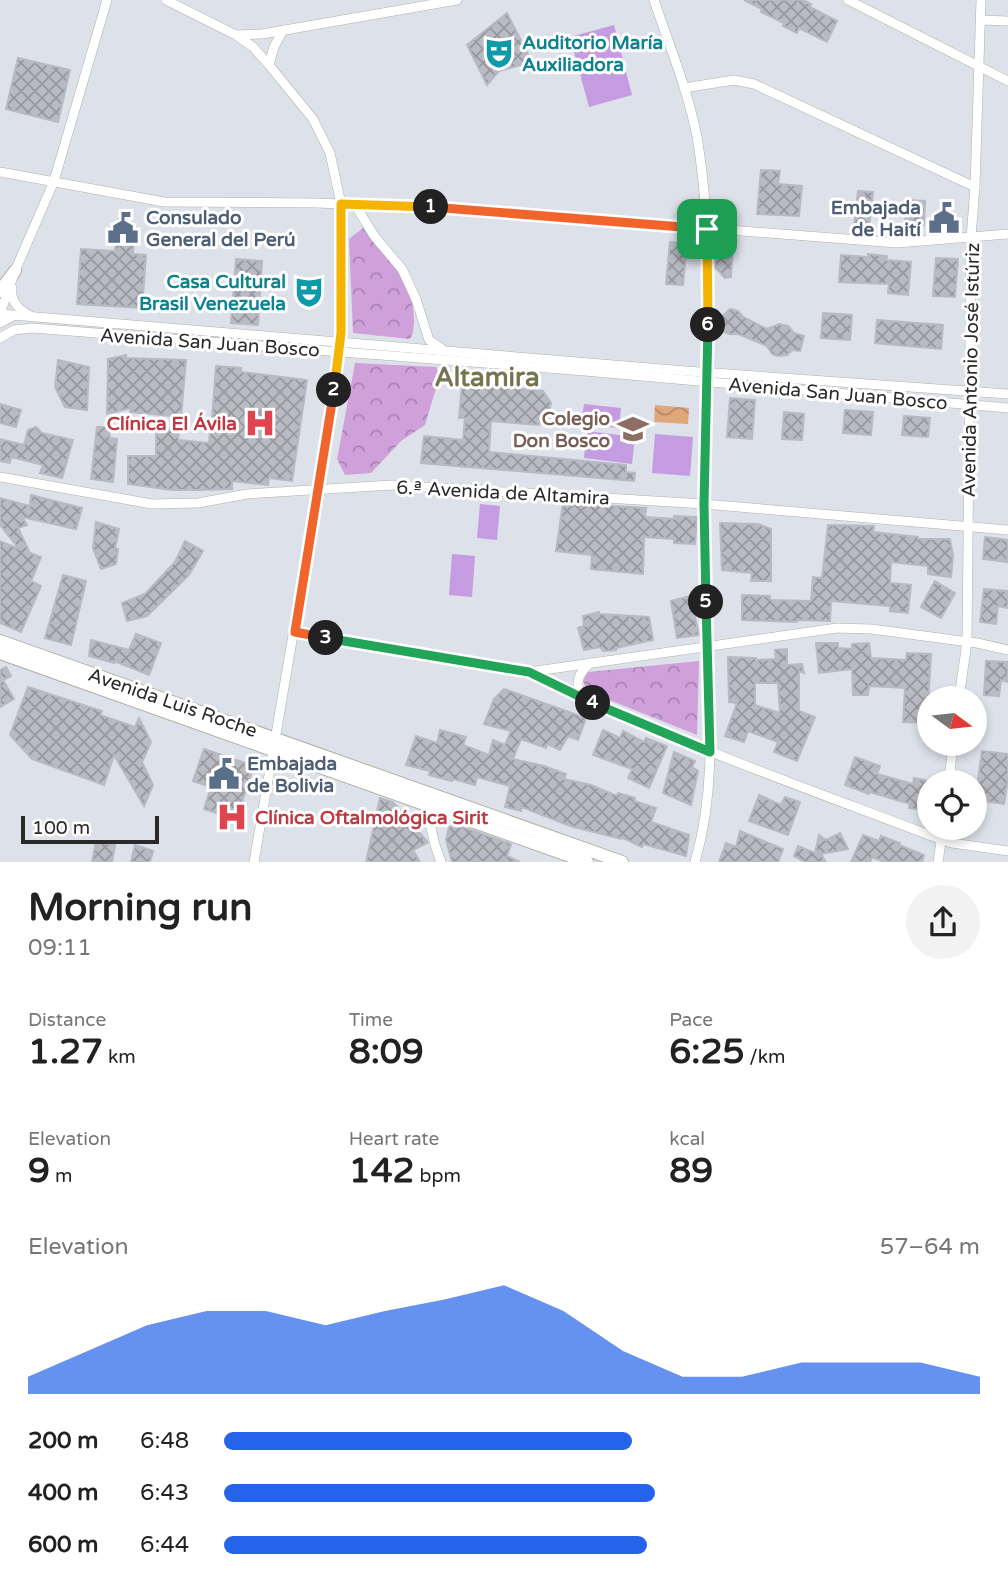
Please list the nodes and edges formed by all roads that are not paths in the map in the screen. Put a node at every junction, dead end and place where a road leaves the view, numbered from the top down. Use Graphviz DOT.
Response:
graph roads {
  1 [pos="107,0"];
  2 [pos="166,0"];
  3 [pos="457,0"];
  4 [pos="654,0"];
  5 [pos="848,0"];
  6 [pos="981,0"];
  7 [pos="981,20"];
  8 [pos="1008,21"];
  9 [pos="283,30"];
  10 [pos="236,35"];
  11 [pos="270,65"];
  12 [pos="980,65"];
  13 [pos="1008,81"];
  14 [pos="684,88"];
  15 [pos="0,172"];
  16 [pos="54,181"];
  17 [pos="975,187"];
  18 [pos="341,204"];
  19 [pos="355,205"];
  20 [pos="707,229"];
  21 [pos="1008,234"];
  22 [pos="971,238"];
  23 [pos="15,271"];
  24 [pos="0,291"];
  25 [pos="0,314"];
  26 [pos="13,316"];
  27 [pos="34,317"];
  28 [pos="0,323"];
  29 [pos="0,338"];
  30 [pos="341,341"];
  31 [pos="446,351"];
  32 [pos="340,352"];
  33 [pos="708,378"];
  34 [pos="971,391"];
  35 [pos="1008,394"];
  36 [pos="970,405"];
  37 [pos="1008,408"];
  38 [pos="0,477"];
  39 [pos="318,489"];
  40 [pos="704,504"];
  41 [pos="968,527"];
  42 [pos="1008,530"];
  43 [pos="295,632"];
  44 [pos="0,641"];
  45 [pos="967,642"];
  46 [pos="707,646"];
  47 [pos="1008,650"];
  48 [pos="0,653"];
  49 [pos="590,663"];
  50 [pos="529,672"];
  51 [pos="961,686"];
  52 [pos="581,698"];
  53 [pos="274,744"];
  54 [pos="710,752"];
  55 [pos="425,803"];
  56 [pos="917,831"];
  57 [pos="941,840"];
  58 [pos="1008,852"];
  59 [pos="254,862"];
  60 [pos="442,862"];
  61 [pos="587,862"];
  62 [pos="622,862"];
  63 [pos="695,862"];
  64 [pos="938,862"];
  1 -- 16 [label="street"];
  2 -- 10 [label="street"];
  3 -- 9 [label="street"];
  4 -- 14 [label="street"];
  5 -- 12 [label="street"];
  6 -- 7 [label="street, Avenida Antonio José Istúriz"];
  7 -- 8 [label="street"];
  7 -- 12 [label="street, Avenida Antonio José Istúriz"];
  9 -- 10 [label="street"];
  9 -- 11 [label="street"];
  10 -- 11 [label="street"];
  11 -- 18 [label="street"];
  12 -- 13 [label="street"];
  12 -- 17 [label="street, Avenida Antonio José Istúriz"];
  14 -- 17 [label="street"];
  14 -- 20 [label="street"];
  15 -- 16 [label="street"];
  16 -- 18 [label="street"];
  16 -- 23 [label="street"];
  17 -- 22 [label="street, Avenida Antonio José Istúriz"];
  18 -- 19 [label="street"];
  18 -- 30 [label="street"];
  19 -- 20 [label="street"];
  19 -- 31 [label="street"];
  20 -- 22 [label="street"];
  20 -- 33 [label="street"];
  21 -- 22 [label="street"];
  22 -- 34 [label="street, Avenida Antonio José Istúriz"];
  23 -- 24 [label="main road"];
  23 -- 25 [label="street"];
  23 -- 27 [label="street"];
  25 -- 26 [label="street, Avenida San Juan Bosco"];
  26 -- 27 [label="street, Avenida San Juan Bosco"];
  26 -- 28 [label="street"];
  27 -- 30 [label="street, Avenida San Juan Bosco"];
  29 -- 32 [label="street, Avenida San Juan Bosco"];
  30 -- 31 [label="street, Avenida San Juan Bosco"];
  30 -- 32 [label="street"];
  31 -- 33 [label="street, Avenida San Juan Bosco"];
  32 -- 33 [label="street, Avenida San Juan Bosco"];
  32 -- 39 [label="street"];
  33 -- 34 [label="street, Avenida San Juan Bosco"];
  33 -- 36 [label="street, Avenida San Juan Bosco"];
  33 -- 40 [label="street"];
  34 -- 35 [label="street, Avenida San Juan Bosco"];
  34 -- 36 [label="street, Avenida Antonio José Istúriz"];
  36 -- 37 [label="street, Avenida San Juan Bosco"];
  36 -- 41 [label="street, Avenida Antonio José Istúriz"];
  38 -- 39 [label="street, 6.ª Avenida de Altamira"];
  39 -- 40 [label="street, 6.ª Avenida de Altamira"];
  39 -- 43 [label="street"];
  40 -- 41 [label="street, 6.ª Avenida de Altamira"];
  40 -- 46 [label="street"];
  41 -- 42 [label="street, 6.ª Avenida de Altamira"];
  41 -- 45 [label="street, Avenida Antonio José Istúriz"];
  43 -- 50 [label="street"];
  43 -- 53 [label="street"];
  44 -- 53 [label="main road, Avenida Luis Roche"];
  45 -- 46 [label="street"];
  45 -- 47 [label="street"];
  45 -- 51 [label="street, Avenida Antonio José Istúriz"];
  46 -- 49 [label="street"];
  46 -- 54 [label="street"];
  48 -- 53 [label="main road, Avenida Luis Roche"];
  49 -- 50 [label="street"];
  49 -- 52 [label="street"];
  50 -- 52 [label="street"];
  52 -- 54 [label="street"];
  53 -- 55 [label="main road, Avenida Luis Roche"];
  53 -- 59 [label="street"];
  53 -- 62 [label="main road, Avenida Luis Roche"];
  54 -- 56 [label="street"];
  54 -- 63 [label="street"];
  55 -- 60 [label="street"];
  55 -- 61 [label="main road, Avenida Luis Roche"];
  57 -- 58 [label="street"];
  57 -- 64 [label="street"];
}
